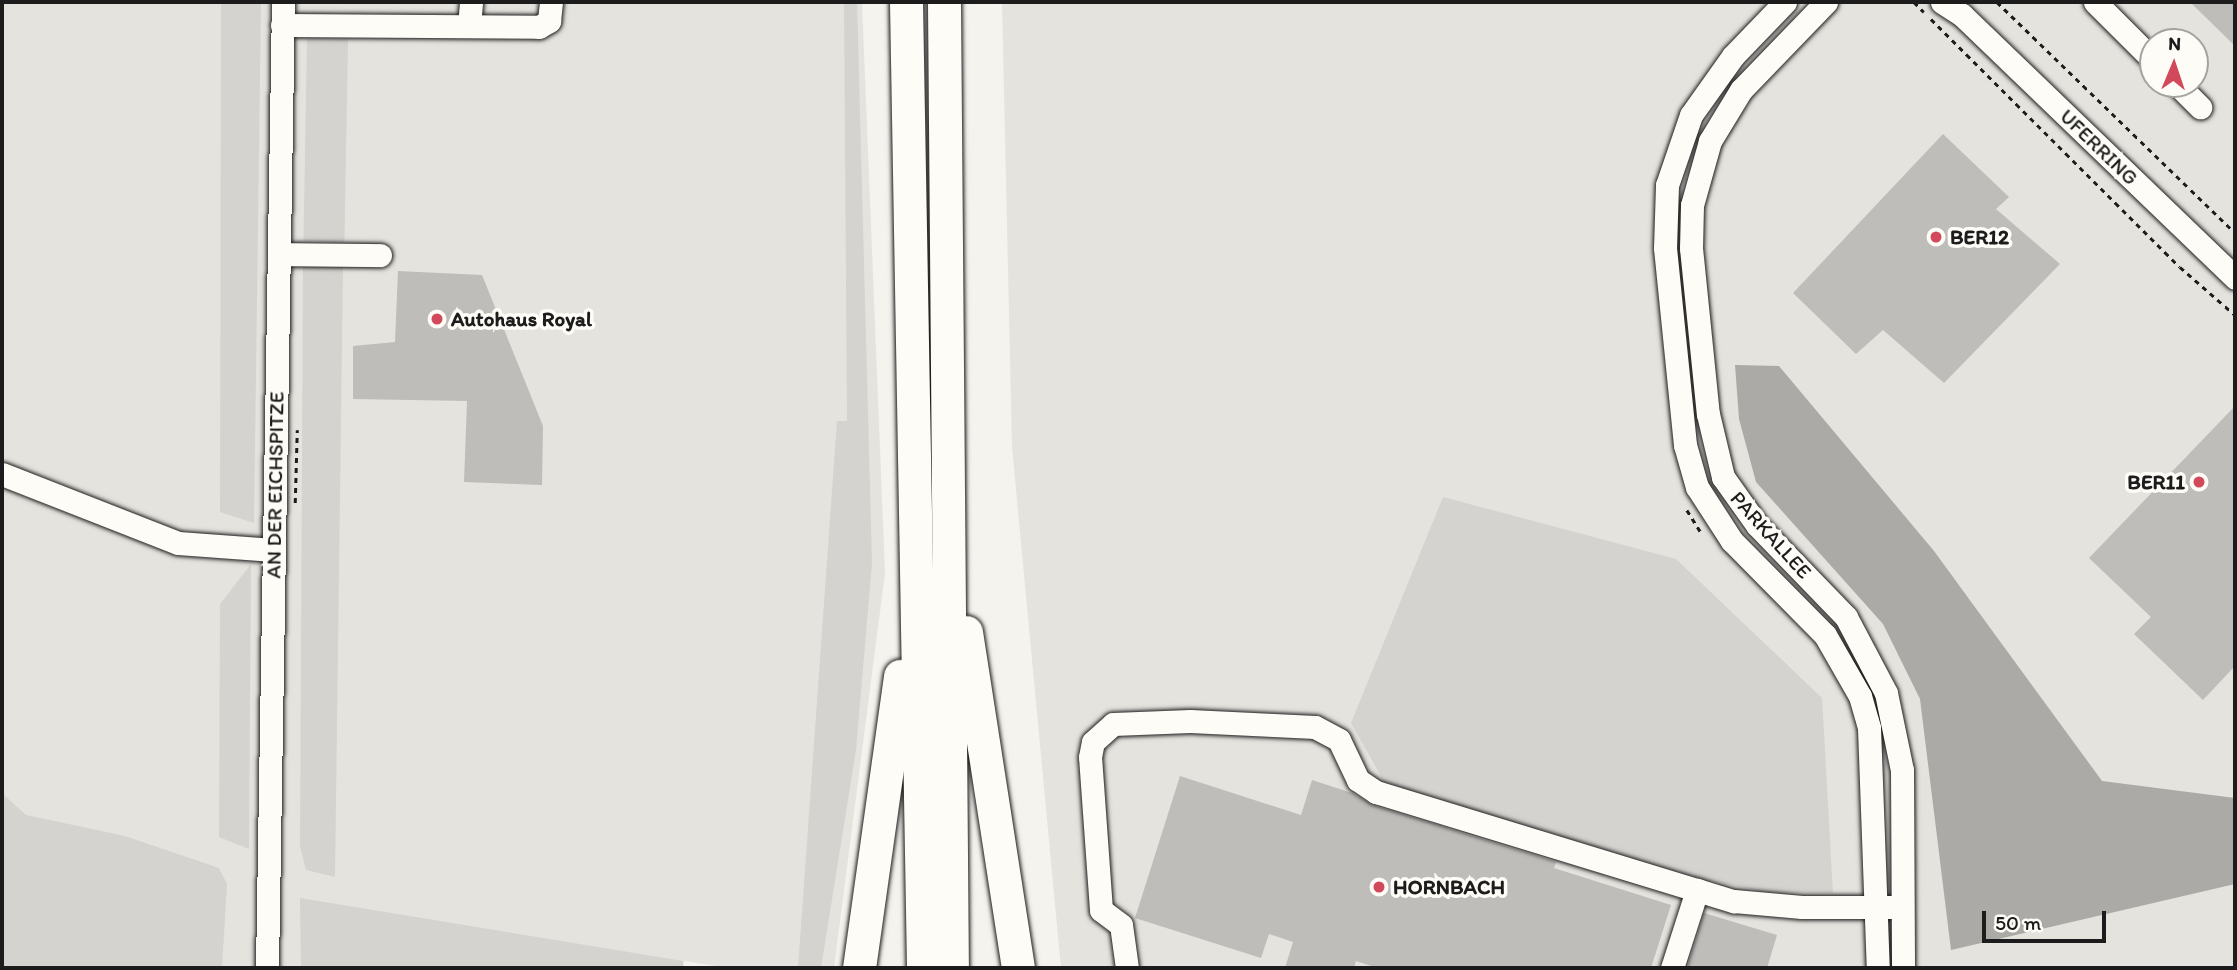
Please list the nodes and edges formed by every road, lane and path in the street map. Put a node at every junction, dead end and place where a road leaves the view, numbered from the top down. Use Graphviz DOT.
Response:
graph roads {
  1 [pos="282,2"];
  2 [pos="471,2"];
  3 [pos="551,2"];
  4 [pos="906,2"];
  5 [pos="944,2"];
  6 [pos="1785,2"];
  7 [pos="1826,2"];
  8 [pos="1914,2"];
  9 [pos="1942,2"];
  10 [pos="1997,2"];
  11 [pos="2095,2"];
  12 [pos="1958,8"];
  13 [pos="282,25"];
  14 [pos="469,26"];
  15 [pos="2139,46"];
  16 [pos="2191,98"];
  17 [pos="2200,107"];
  18 [pos="2235,233"];
  19 [pos="279,254"];
  20 [pos="380,255"];
  21 [pos="2235,278"];
  22 [pos="2235,315"];
  23 [pos="949,380"];
  24 [pos="915,443"];
  25 [pos="2,474"];
  26 [pos="274,550"];
  27 [pos="1696,890"];
  28 [pos="1902,907"];
  29 [pos="1874,908"];
  30 [pos="267,968"];
  31 [pos="859,968"];
  32 [pos="923,968"];
  33 [pos="952,968"];
  34 [pos="1018,968"];
  35 [pos="1127,968"];
  36 [pos="1672,968"];
  37 [pos="1878,968"];
  38 [pos="1903,968"];
  1 -- 13 [label="street, AN DER EICHSPITZE"];
  2 -- 14 [label="street"];
  3 -- 14 [label="street"];
  4 -- 24 [label="highway"];
  5 -- 23 [label="highway"];
  6 -- 29 [label="street, PARKALLEE"];
  7 -- 28 [label="street, PARKALLEE"];
  8 -- 22 [label="path"];
  9 -- 12 [label="street, UFERRING"];
  10 -- 18 [label="path"];
  11 -- 15 [label="street"];
  12 -- 21 [label="street, UFERRING"];
  13 -- 14 [label="street"];
  13 -- 19 [label="street, AN DER EICHSPITZE"];
  16 -- 17 [label="street"];
  19 -- 20 [label="street"];
  19 -- 26 [label="street, AN DER EICHSPITZE"];
  23 -- 33 [label="highway"];
  23 -- 34 [label="highway"];
  24 -- 31 [label="highway"];
  24 -- 32 [label="highway"];
  25 -- 26 [label="street"];
  26 -- 30 [label="street, AN DER EICHSPITZE"];
  27 -- 29 [label="street"];
  27 -- 35 [label="street"];
  27 -- 36 [label="street"];
  28 -- 29 [label="street"];
  28 -- 38 [label="street, PARKALLEE"];
  29 -- 37 [label="street, PARKALLEE"];
}
